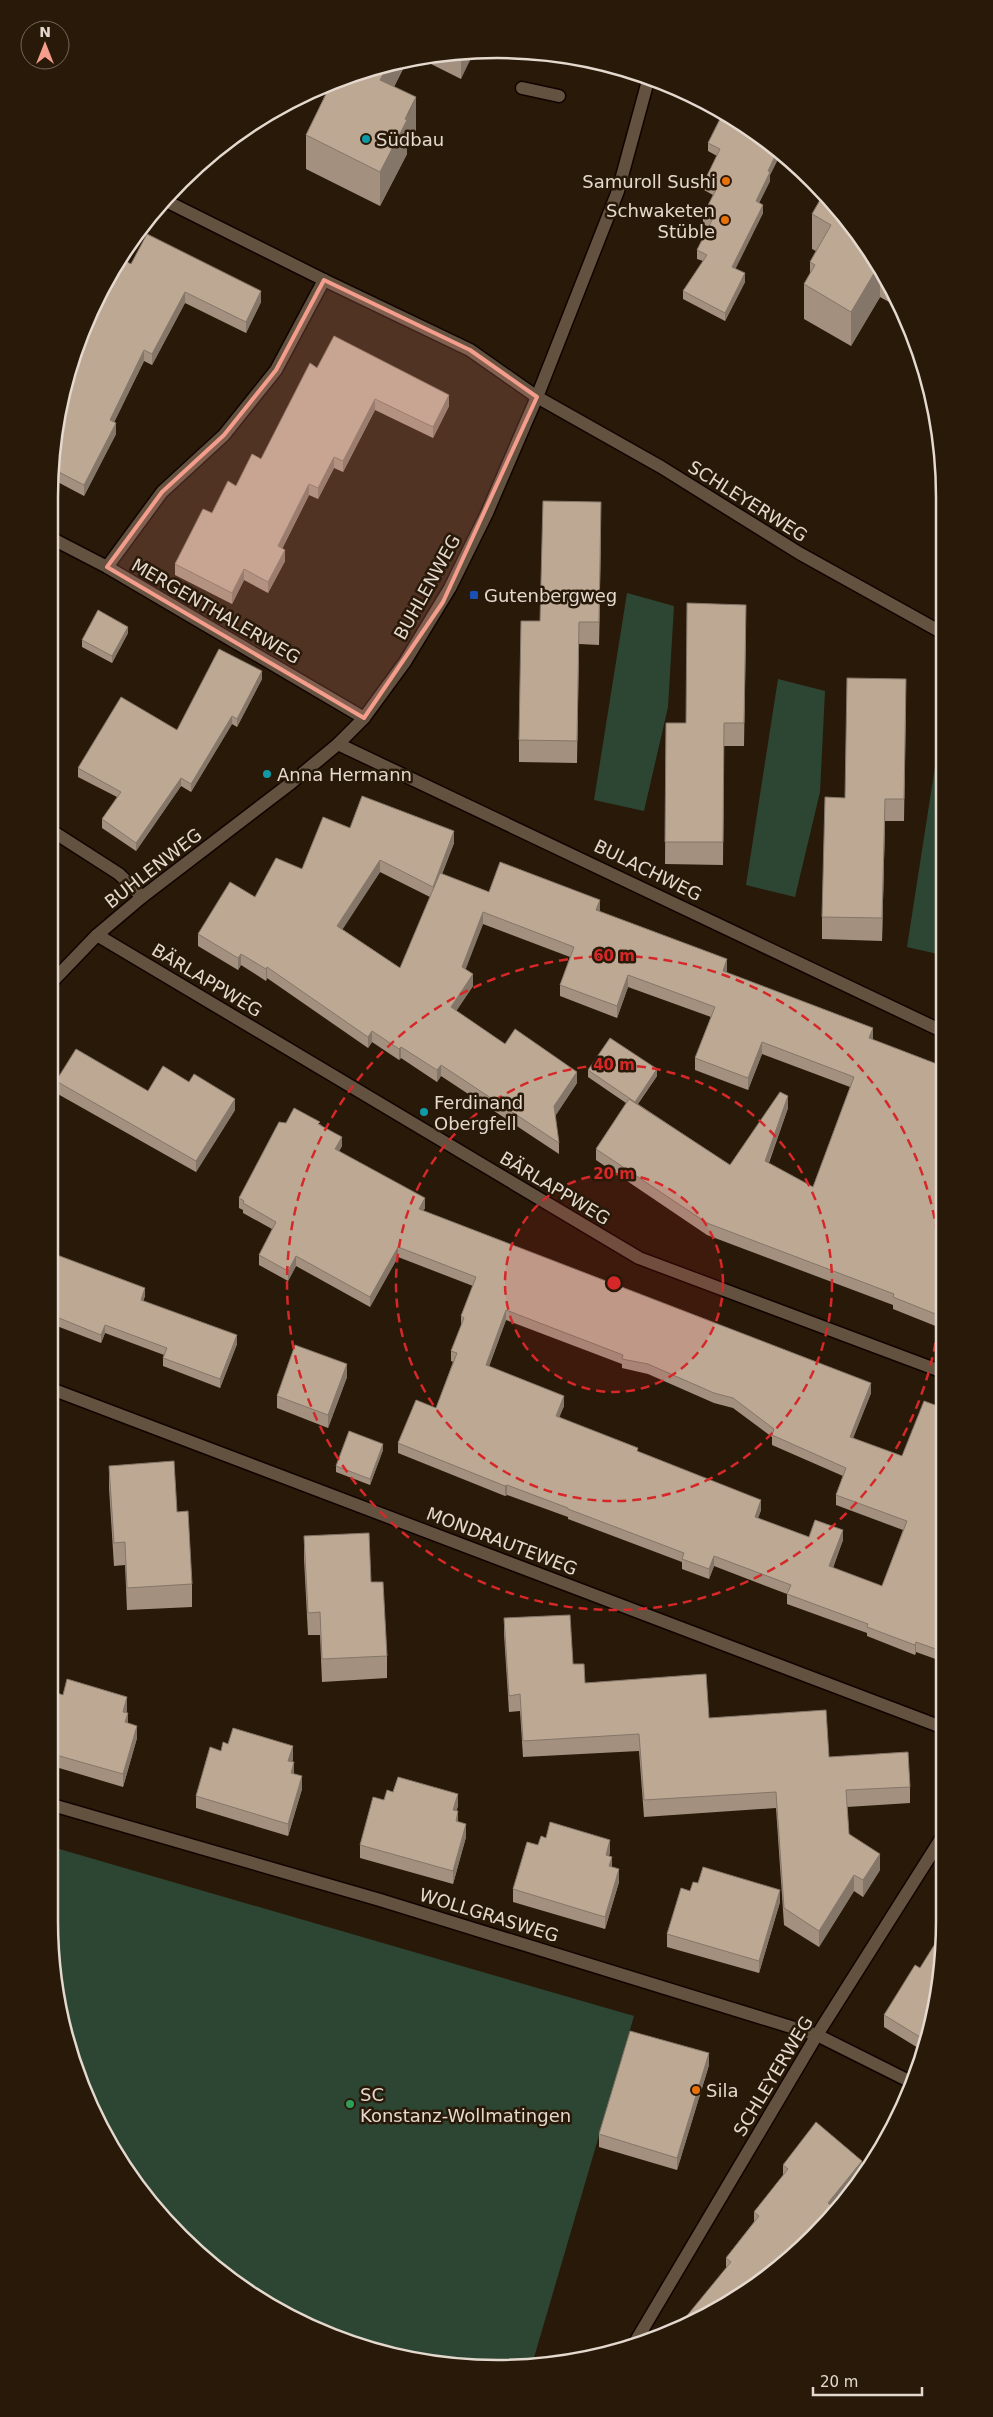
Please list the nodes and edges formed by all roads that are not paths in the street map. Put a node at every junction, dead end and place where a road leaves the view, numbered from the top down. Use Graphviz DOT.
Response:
graph roads {
  1 [pos="647,84"];
  2 [pos="522,88"];
  3 [pos="558,96"];
  4 [pos="170,203"];
  5 [pos="324,280"];
  6 [pos="537,397"];
  7 [pos="58,542"];
  8 [pos="107,567"];
  9 [pos="936,629"];
  10 [pos="364,718"];
  11 [pos="338,744"];
  12 [pos="58,836"];
  13 [pos="142,896"];
  14 [pos="97,935"];
  15 [pos="58,976"];
  16 [pos="936,1028"];
  17 [pos="936,1369"];
  18 [pos="58,1391"];
  19 [pos="936,1725"];
  20 [pos="58,1807"];
  21 [pos="936,1847"];
  22 [pos="817,2035"];
  23 [pos="905,2079"];
  24 [pos="640,2335"];
  1 -- 6 [label="street, BUHLENWEG"];
  2 -- 3 [label="street"];
  4 -- 5 [label="street"];
  5 -- 6 [label="street"];
  5 -- 8 [label="street"];
  6 -- 9 [label="street, SCHLEYERWEG"];
  6 -- 10 [label="street, BUHLENWEG"];
  7 -- 8 [label="street, MERGENTHALERWEG"];
  8 -- 10 [label="street, MERGENTHALERWEG"];
  10 -- 11 [label="street, BUHLENWEG"];
  11 -- 13 [label="street, BUHLENWEG"];
  11 -- 16 [label="street, BULACHWEG"];
  12 -- 13 [label="street"];
  13 -- 14 [label="street, BUHLENWEG"];
  14 -- 15 [label="street, BUHLENWEG"];
  14 -- 17 [label="street, BÄRLAPPWEG"];
  18 -- 19 [label="street, MONDRAUTEWEG"];
  20 -- 22 [label="street, WOLLGRASWEG"];
  21 -- 22 [label="street, SCHLEYERWEG"];
  22 -- 23 [label="street, WOLLGRASWEG"];
  22 -- 24 [label="street, SCHLEYERWEG"];
}
